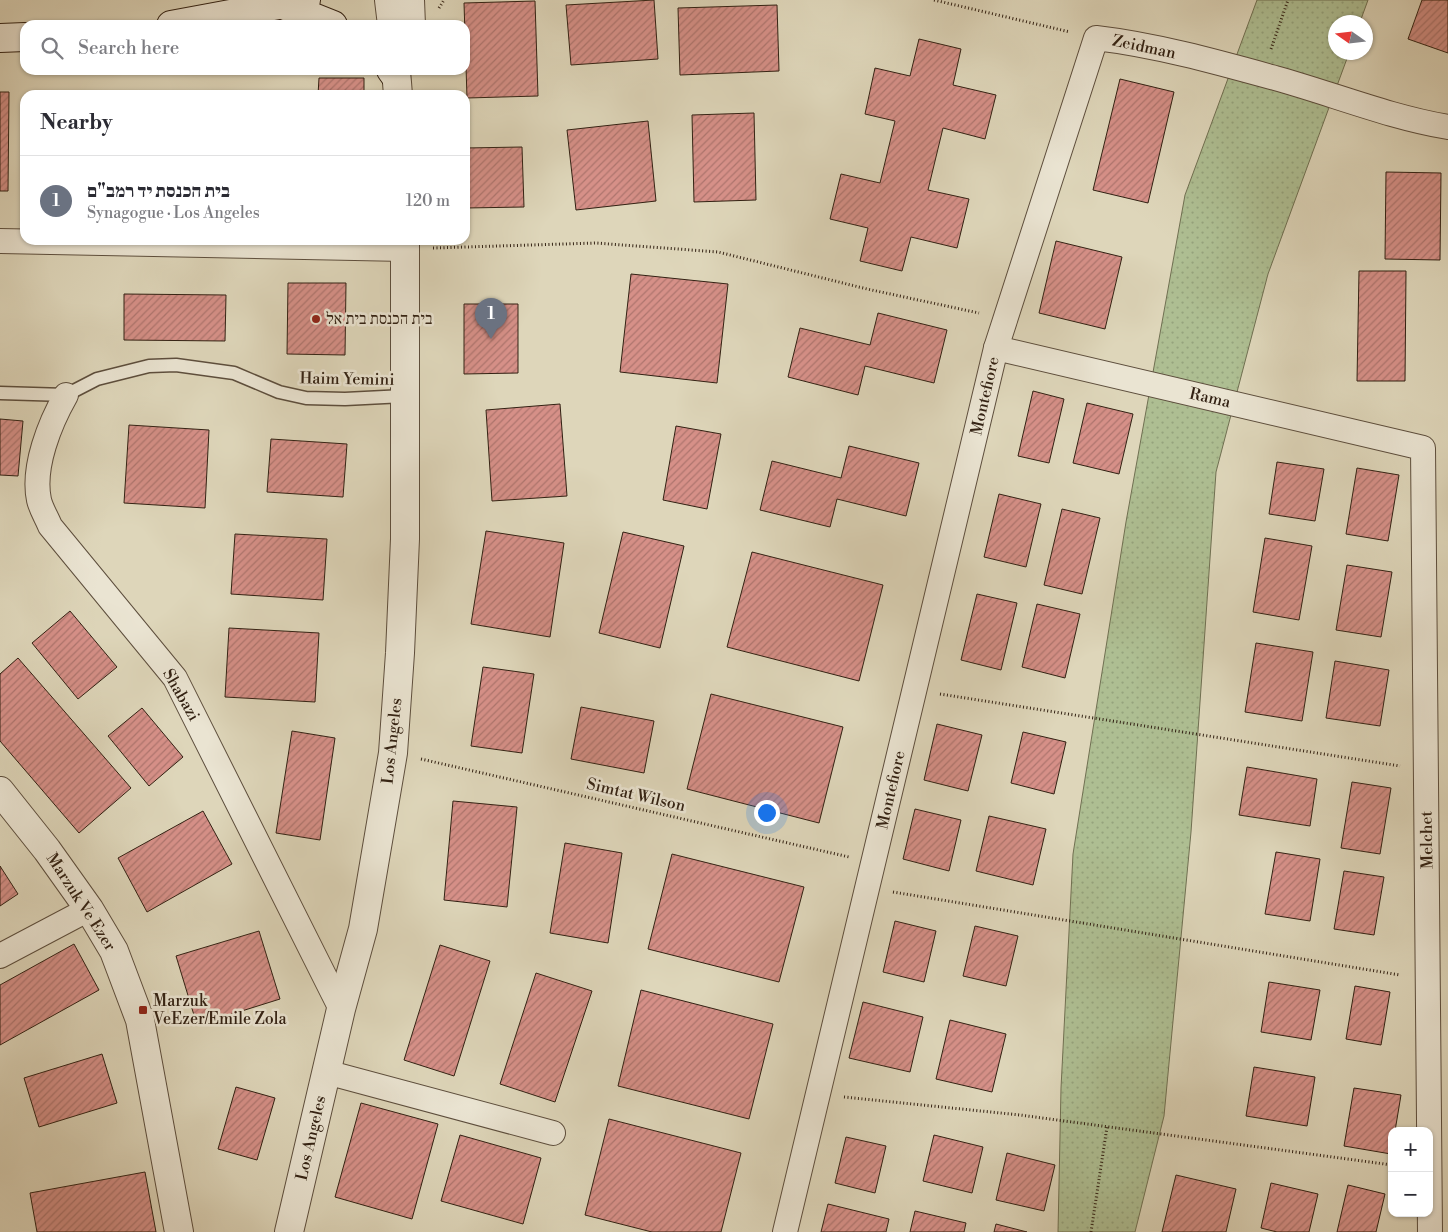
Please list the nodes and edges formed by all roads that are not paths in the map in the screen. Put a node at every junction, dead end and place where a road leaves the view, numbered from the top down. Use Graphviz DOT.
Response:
graph roads {
  1 [pos="389,0"];
  2 [pos="410,0"];
  3 [pos="294,3"];
  4 [pos="199,20"];
  5 [pos="324,20"];
  6 [pos="391,20"];
  7 [pos="411,20"];
  8 [pos="20,37"];
  9 [pos="0,38"];
  10 [pos="1448,128"];
  11 [pos="0,241"];
  12 [pos="20,241"];
  13 [pos="405,245"];
  14 [pos="996,348"];
  15 [pos="0,393"];
  16 [pos="66,395"];
  17 [pos="404,396"];
  18 [pos="1424,448"];
  19 [pos="0,791"];
  20 [pos="89,909"];
  21 [pos="0,956"];
  22 [pos="341,1009"];
  23 [pos="326,1072"];
  24 [pos="553,1133"];
  25 [pos="179,1232"];
  26 [pos="289,1232"];
  27 [pos="785,1232"];
  28 [pos="1430,1232"];
  1 -- 6 [label="street"];
  2 -- 7 [label="street"];
  3 -- 4 [label="street"];
  3 -- 5 [label="street"];
  8 -- 9 [label="street"];
  10 -- 14 [label="street, Zeidman"];
  11 -- 12 [label="street"];
  13 -- 17 [label="street, Los Angeles"];
  14 -- 18 [label="street, Rama"];
  14 -- 27 [label="street, Montefiore"];
  15 -- 16 [label="lane, Haim Yemini"];
  16 -- 17 [label="lane, Haim Yemini"];
  16 -- 22 [label="street, Shabazi"];
  17 -- 22 [label="street, Los Angeles"];
  18 -- 28 [label="street, Melchet"];
  19 -- 20 [label="street, Marzuk Ve Ezer"];
  20 -- 21 [label="street"];
  20 -- 25 [label="street, Marzuk Ve Ezer"];
  22 -- 23 [label="street, Los Angeles"];
  23 -- 24 [label="street"];
  23 -- 26 [label="street, Los Angeles"];
}
